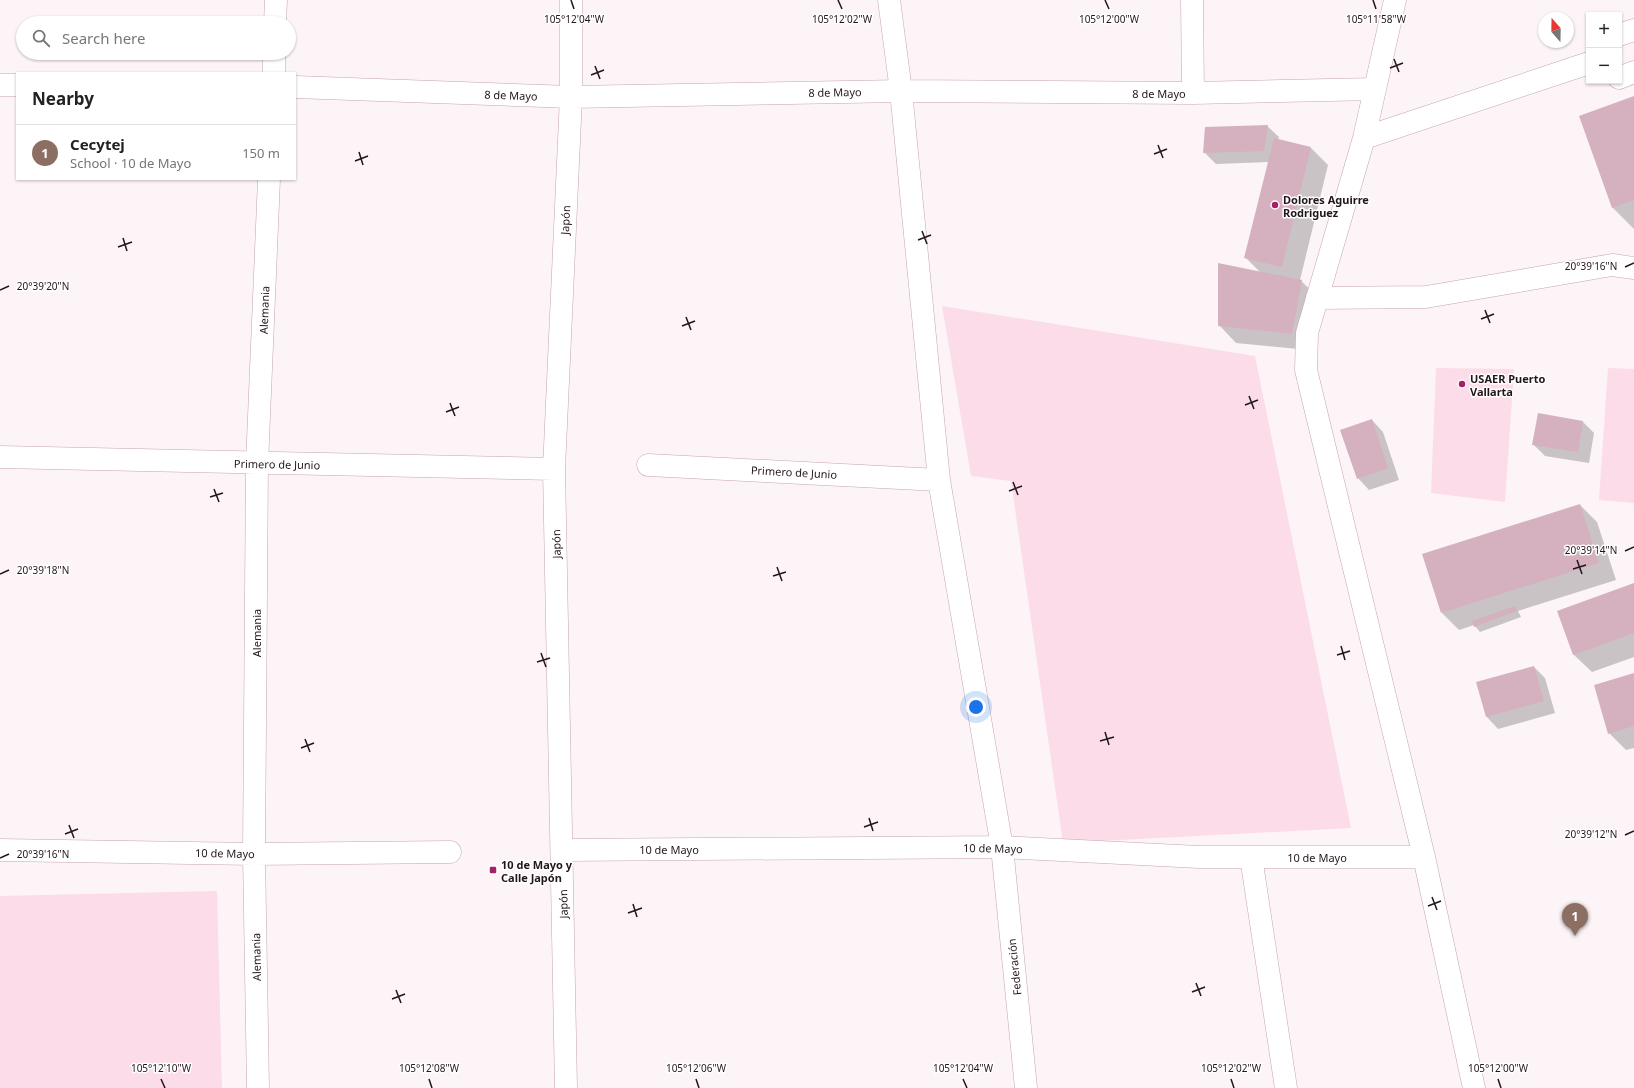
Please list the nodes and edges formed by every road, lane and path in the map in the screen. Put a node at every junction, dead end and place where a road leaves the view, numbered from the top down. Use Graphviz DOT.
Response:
graph roads {
  1 [pos="276,0"];
  2 [pos="571,0"];
  3 [pos="889,0"];
  4 [pos="1192,0"];
  5 [pos="1396,0"];
  6 [pos="275,16"];
  7 [pos="1634,30"];
  8 [pos="1622,34"];
  9 [pos="274,60"];
  10 [pos="1586,63"];
  11 [pos="274,72"];
  12 [pos="1634,72"];
  13 [pos="1622,77"];
  14 [pos="0,85"];
  15 [pos="16,85"];
  16 [pos="296,87"];
  17 [pos="1375,89"];
  18 [pos="901,91"];
  19 [pos="1193,93"];
  20 [pos="571,97"];
  21 [pos="1364,138"];
  22 [pos="269,180"];
  23 [pos="1634,268"];
  24 [pos="1317,298"];
  25 [pos="0,457"];
  26 [pos="258,464"];
  27 [pos="648,465"];
  28 [pos="554,469"];
  29 [pos="939,480"];
  30 [pos="1002,847"];
  31 [pos="0,850"];
  32 [pos="562,850"];
  33 [pos="450,852"];
  34 [pos="254,854"];
  35 [pos="1251,857"];
  36 [pos="1424,857"];
  37 [pos="258,1088"];
  38 [pos="566,1088"];
  39 [pos="1026,1088"];
  40 [pos="1286,1088"];
  41 [pos="1474,1088"];
  1 -- 6 [label="street"];
  2 -- 20 [label="street, Japón"];
  3 -- 18 [label="street, Federación"];
  4 -- 19 [label="street"];
  5 -- 17 [label="street"];
  7 -- 8 [label="street"];
  9 -- 11 [label="street"];
  10 -- 21 [label="street"];
  12 -- 13 [label="street"];
  14 -- 15 [label="street"];
  16 -- 20 [label="street, 8 de Mayo"];
  17 -- 19 [label="street, 8 de Mayo"];
  17 -- 21 [label="street"];
  18 -- 19 [label="street, 8 de Mayo"];
  18 -- 20 [label="street, 8 de Mayo"];
  18 -- 29 [label="street, Federación"];
  20 -- 28 [label="street, Japón"];
  21 -- 24 [label="street"];
  22 -- 26 [label="street, Alemania"];
  23 -- 24 [label="street"];
  24 -- 36 [label="street"];
  25 -- 26 [label="street, Primero de Junio"];
  26 -- 28 [label="street, Primero de Junio"];
  26 -- 34 [label="street, Alemania"];
  27 -- 29 [label="street, Primero de Junio"];
  28 -- 32 [label="street, Japón"];
  29 -- 30 [label="street, Federación"];
  30 -- 32 [label="street, 10 de Mayo"];
  30 -- 35 [label="street, 10 de Mayo"];
  30 -- 39 [label="street, Federación"];
  31 -- 34 [label="street, 10 de Mayo"];
  32 -- 38 [label="street, Japón"];
  33 -- 34 [label="street, 10 de Mayo"];
  34 -- 37 [label="street, Alemania"];
  35 -- 36 [label="street, 10 de Mayo"];
  35 -- 40 [label="street"];
  36 -- 41 [label="street"];
}
